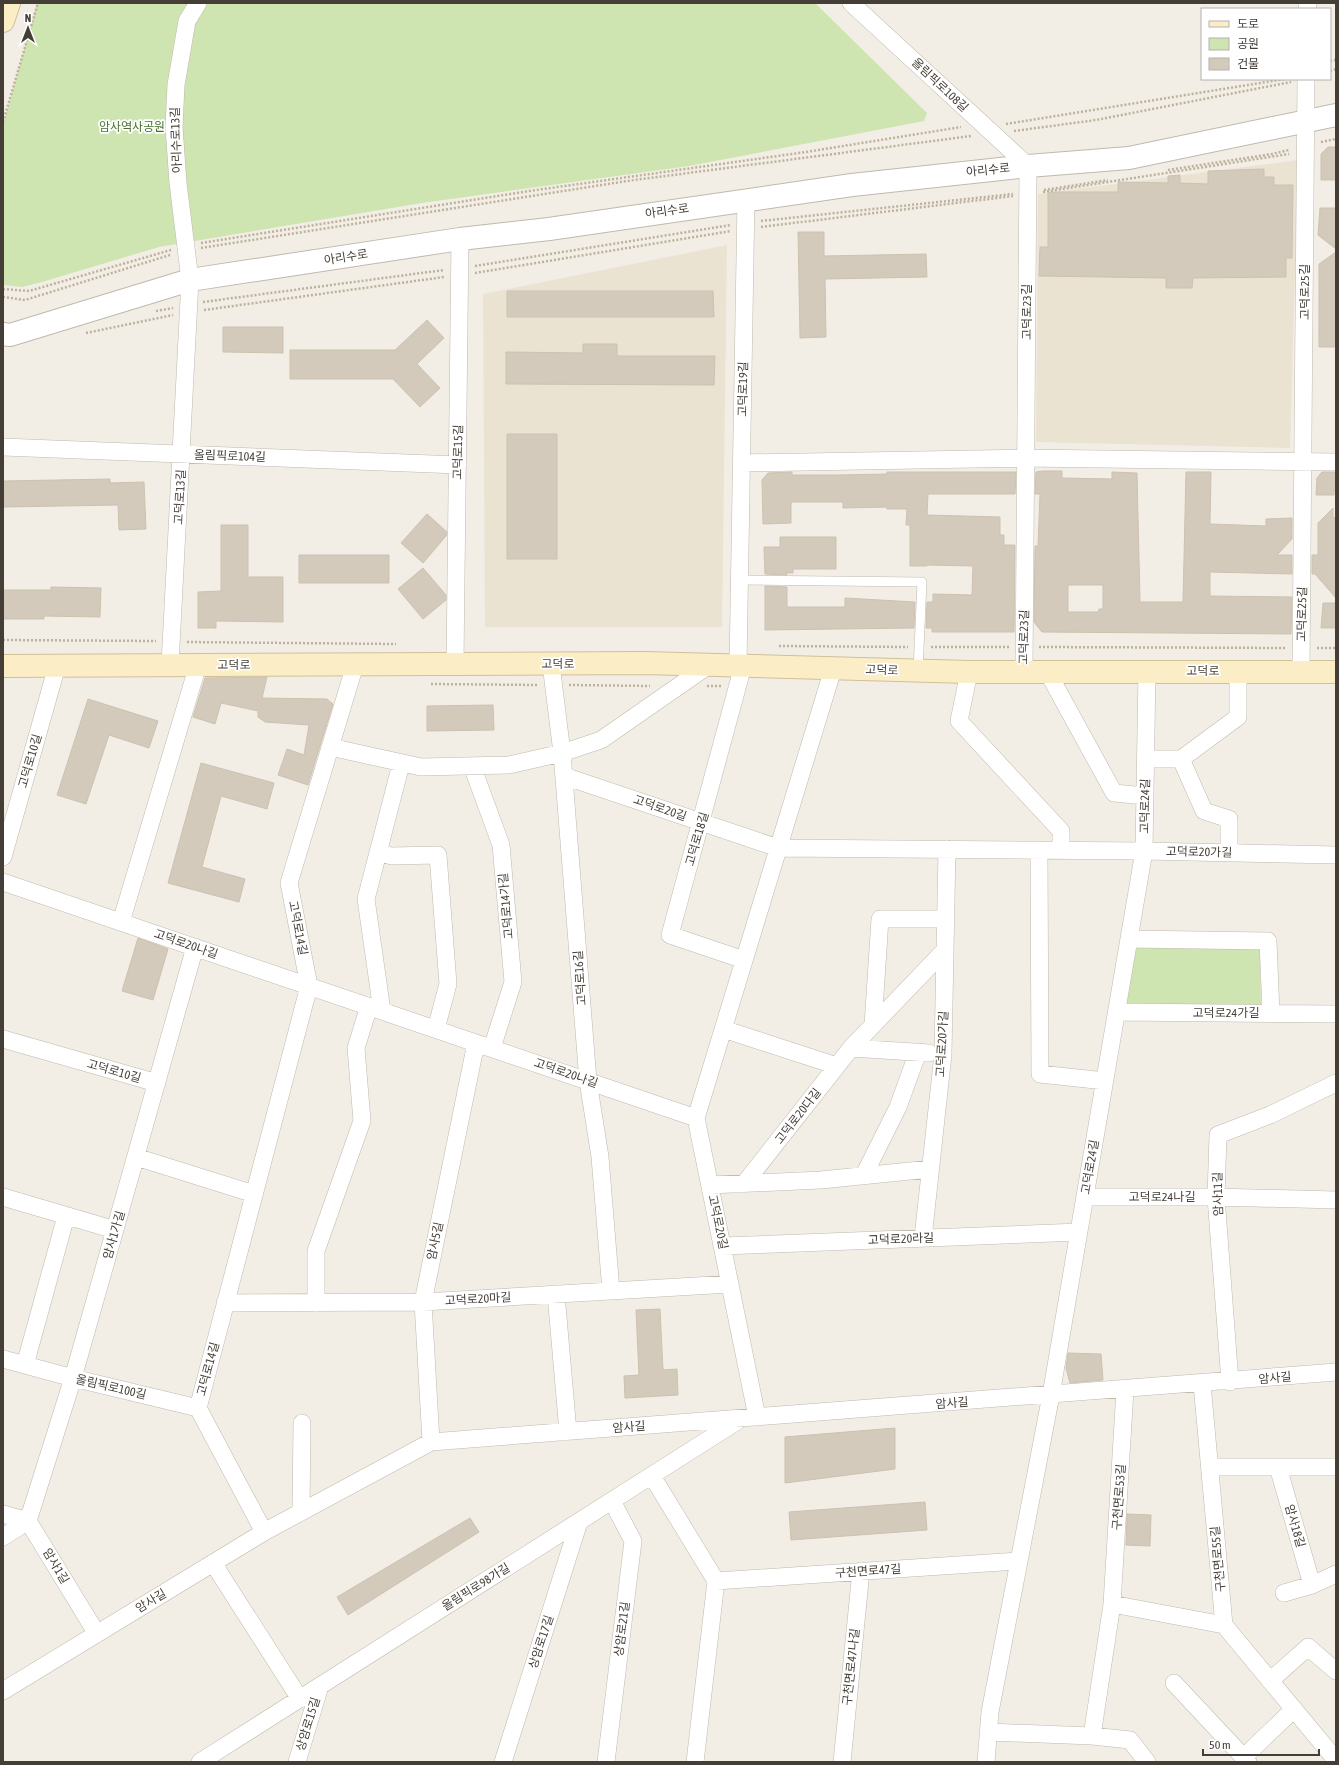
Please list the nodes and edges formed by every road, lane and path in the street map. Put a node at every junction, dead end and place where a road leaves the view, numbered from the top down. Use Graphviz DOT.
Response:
graph roads {
  1 [pos="9,3"];
  2 [pos="38,3"];
  3 [pos="198,3"];
  4 [pos="851,3"];
  5 [pos="3,21"];
  6 [pos="1280,80"];
  7 [pos="1302,80"];
  8 [pos="1336,115"];
  9 [pos="3,122"];
  10 [pos="1306,122"];
  11 [pos="987,128"];
  12 [pos="1336,139"];
  13 [pos="1306,148"];
  14 [pos="1028,166"];
  15 [pos="1028,193"];
  16 [pos="746,199"];
  17 [pos="746,226"];
  18 [pos="460,239"];
  19 [pos="186,248"];
  20 [pos="459,272"];
  21 [pos="190,280"];
  22 [pos="3,289"];
  23 [pos="3,297"];
  24 [pos="189,308"];
  25 [pos="150,313"];
  26 [pos="3,334"];
  27 [pos="80,334"];
  28 [pos="3,448"];
  29 [pos="182,454"];
  30 [pos="1026,458"];
  31 [pos="1304,461"];
  32 [pos="1336,462"];
  33 [pos="741,463"];
  34 [pos="458,465"];
  35 [pos="739,580"];
  36 [pos="455,664"];
  37 [pos="550,664"];
  38 [pos="170,665"];
  39 [pos="198,665"];
  40 [pos="355,665"];
  41 [pos="709,665"];
  42 [pos="3,666"];
  43 [pos="57,666"];
  44 [pos="740,666"];
  45 [pos="833,668"];
  46 [pos="918,671"];
  47 [pos="1024,671"];
  48 [pos="1047,671"];
  49 [pos="1147,671"];
  50 [pos="1238,671"];
  51 [pos="1301,671"];
  52 [pos="969,672"];
  53 [pos="1336,672"];
  54 [pos="330,748"];
  55 [pos="562,753"];
  56 [pos="1145,758"];
  57 [pos="1181,758"];
  58 [pos="401,764"];
  59 [pos="472,766"];
  60 [pos="564,776"];
  61 [pos="1145,796"];
  62 [pos="701,822"];
  63 [pos="778,848"];
  64 [pos="947,849"];
  65 [pos="1039,850"];
  66 [pos="1060,850"];
  67 [pos="1144,851"];
  68 [pos="378,852"];
  69 [pos="1229,852"];
  70 [pos="1336,855"];
  71 [pos="3,857"];
  72 [pos="3,882"];
  73 [pos="946,919"];
  74 [pos="121,922"];
  75 [pos="1129,939"];
  76 [pos="195,947"];
  77 [pos="945,950"];
  78 [pos="744,960"];
  79 [pos="310,986"];
  80 [pos="375,1009"];
  81 [pos="1117,1012"];
  82 [pos="1271,1013"];
  83 [pos="1336,1014"];
  84 [pos="873,1025"];
  85 [pos="436,1029"];
  86 [pos="723,1029"];
  87 [pos="3,1039"];
  88 [pos="476,1043"];
  89 [pos="492,1048"];
  90 [pos="851,1048"];
  91 [pos="918,1052"];
  92 [pos="943,1054"];
  93 [pos="837,1066"];
  94 [pos="588,1081"];
  95 [pos="1105,1081"];
  96 [pos="156,1083"];
  97 [pos="1336,1083"];
  98 [pos="696,1118"];
  99 [pos="136,1157"];
  100 [pos="930,1169"];
  101 [pos="864,1175"];
  102 [pos="744,1184"];
  103 [pos="710,1185"];
  104 [pos="254,1194"];
  105 [pos="3,1197"];
  106 [pos="1085,1197"];
  107 [pos="1216,1197"];
  108 [pos="1336,1200"];
  109 [pos="66,1216"];
  110 [pos="115,1230"];
  111 [pos="1079,1232"];
  112 [pos="923,1238"];
  113 [pos="723,1246"];
  114 [pos="730,1284"];
  115 [pos="611,1291"];
  116 [pos="556,1294"];
  117 [pos="423,1302"];
  118 [pos="316,1303"];
  119 [pos="225,1304"];
  120 [pos="3,1359"];
  121 [pos="25,1365"];
  122 [pos="1336,1372"];
  123 [pos="73,1378"];
  124 [pos="1230,1382"];
  125 [pos="1202,1384"];
  126 [pos="1125,1390"];
  127 [pos="1051,1395"];
  128 [pos="198,1408"];
  129 [pos="750,1418"];
  130 [pos="302,1423"];
  131 [pos="568,1432"];
  132 [pos="431,1442"];
  133 [pos="1210,1467"];
  134 [pos="1278,1467"];
  135 [pos="1336,1467"];
  136 [pos="652,1476"];
  137 [pos="612,1501"];
  138 [pos="301,1512"];
  139 [pos="3,1514"];
  140 [pos="28,1521"];
  141 [pos="579,1522"];
  142 [pos="264,1532"];
  143 [pos="3,1537"];
  144 [pos="1019,1561"];
  145 [pos="213,1563"];
  146 [pos="860,1571"];
  147 [pos="1336,1574"];
  148 [pos="716,1582"];
  149 [pos="1312,1585"];
  150 [pos="1284,1593"];
  151 [pos="1112,1604"];
  152 [pos="1224,1625"];
  153 [pos="97,1634"];
  154 [pos="1336,1671"];
  155 [pos="1270,1681"];
  156 [pos="1174,1683"];
  157 [pos="320,1686"];
  158 [pos="3,1691"];
  159 [pos="300,1699"];
  160 [pos="1294,1709"];
  161 [pos="988,1732"];
  162 [pos="1092,1736"];
  163 [pos="1246,1760"];
  164 [pos="1336,1760"];
  165 [pos="200,1762"];
  166 [pos="297,1762"];
  167 [pos="503,1762"];
  168 [pos="606,1762"];
  169 [pos="694,1762"];
  170 [pos="842,1762"];
  171 [pos="986,1762"];
  172 [pos="1147,1762"];
  1 -- 5 [label="main road"];
  2 -- 9 [label="path"];
  3 -- 19 [label="street, 아리수로13길"];
  4 -- 11 [label="street, 올림픽로108길"];
  6 -- 11 [label="path"];
  7 -- 10 [label="street, 고덕로25길"];
  7 -- 11 [label="path"];
  8 -- 10 [label="street, 아리수로"];
  10 -- 13 [label="street, 고덕로25길"];
  10 -- 14 [label="street, 아리수로"];
  11 -- 14 [label="street, 올림픽로108길"];
  11 -- 19 [label="path"];
  11 -- 19 [label="path"];
  12 -- 13 [label="path"];
  13 -- 15 [label="path"];
  13 -- 31 [label="street, 고덕로25길"];
  14 -- 15 [label="street, 고덕로23길"];
  14 -- 16 [label="street, 아리수로"];
  15 -- 17 [label="path"];
  15 -- 17 [label="path"];
  15 -- 30 [label="street, 고덕로23길"];
  16 -- 17 [label="street, 고덕로19길"];
  16 -- 18 [label="street, 아리수로"];
  17 -- 20 [label="path"];
  17 -- 20 [label="path"];
  17 -- 33 [label="street, 고덕로19길"];
  18 -- 20 [label="street, 고덕로15길"];
  18 -- 21 [label="street, 아리수로"];
  19 -- 21 [label="street, 아리수로13길"];
  19 -- 22 [label="path"];
  19 -- 23 [label="path"];
  20 -- 24 [label="path"];
  20 -- 24 [label="path"];
  20 -- 34 [label="street, 고덕로15길"];
  21 -- 24 [label="street, 고덕로13길"];
  21 -- 26 [label="street, 아리수로"];
  24 -- 25 [label="path"];
  24 -- 27 [label="path"];
  24 -- 29 [label="street, 고덕로13길"];
  28 -- 29 [label="street, 올림픽로104길"];
  29 -- 34 [label="street, 올림픽로104길"];
  29 -- 38 [label="street, 고덕로13길"];
  30 -- 31 [label="street"];
  30 -- 33 [label="street"];
  30 -- 47 [label="street, 고덕로23길"];
  31 -- 32 [label="street"];
  31 -- 51 [label="street, 고덕로25길"];
  33 -- 35 [label="street, 고덕로19길"];
  34 -- 36 [label="street, 고덕로15길"];
  35 -- 44 [label="street, 고덕로19길"];
  35 -- 46 [label="lane"];
  36 -- 37 [label="main road, 고덕로"];
  36 -- 40 [label="main road, 고덕로"];
  37 -- 41 [label="main road, 고덕로"];
  37 -- 55 [label="street, 고덕로16길"];
  38 -- 39 [label="main road, 고덕로"];
  38 -- 43 [label="main road, 고덕로"];
  39 -- 40 [label="main road, 고덕로"];
  39 -- 74 [label="street"];
  40 -- 54 [label="street, 고덕로14길"];
  41 -- 44 [label="main road, 고덕로"];
  41 -- 55 [label="street"];
  42 -- 43 [label="main road, 고덕로"];
  43 -- 71 [label="street, 고덕로10길"];
  44 -- 45 [label="main road, 고덕로"];
  44 -- 62 [label="street, 고덕로18길"];
  45 -- 46 [label="main road, 고덕로"];
  45 -- 63 [label="street, 고덕로20길"];
  46 -- 52 [label="main road, 고덕로"];
  47 -- 48 [label="main road, 고덕로"];
  47 -- 52 [label="main road, 고덕로"];
  48 -- 49 [label="main road, 고덕로"];
  48 -- 61 [label="street"];
  49 -- 50 [label="main road, 고덕로"];
  49 -- 56 [label="street, 고덕로24길"];
  50 -- 51 [label="main road, 고덕로"];
  50 -- 57 [label="street"];
  51 -- 53 [label="main road, 고덕로"];
  52 -- 66 [label="street"];
  54 -- 58 [label="street"];
  54 -- 79 [label="street, 고덕로14길"];
  55 -- 59 [label="street"];
  55 -- 60 [label="street, 고덕로16길"];
  56 -- 57 [label="street"];
  56 -- 61 [label="street, 고덕로24길"];
  57 -- 69 [label="street"];
  58 -- 59 [label="street"];
  58 -- 68 [label="street"];
  59 -- 89 [label="street, 고덕로14가길"];
  60 -- 62 [label="street, 고덕로20길"];
  60 -- 94 [label="street, 고덕로16길"];
  61 -- 67 [label="street, 고덕로24길"];
  62 -- 63 [label="street, 고덕로20길"];
  62 -- 78 [label="street, 고덕로18길"];
  63 -- 64 [label="street, 고덕로20가길"];
  63 -- 78 [label="street, 고덕로20길"];
  64 -- 65 [label="street, 고덕로20가길"];
  64 -- 73 [label="street, 고덕로20가길"];
  65 -- 66 [label="street, 고덕로20가길"];
  65 -- 95 [label="street"];
  66 -- 67 [label="street, 고덕로20가길"];
  67 -- 69 [label="street, 고덕로20가길"];
  67 -- 75 [label="street, 고덕로24길"];
  68 -- 80 [label="street"];
  68 -- 85 [label="street"];
  69 -- 70 [label="street, 고덕로20가길"];
  72 -- 74 [label="street, 고덕로20나길"];
  73 -- 77 [label="street, 고덕로20가길"];
  73 -- 84 [label="street"];
  74 -- 76 [label="street, 고덕로20나길"];
  75 -- 81 [label="street, 고덕로24길"];
  75 -- 82 [label="street"];
  76 -- 79 [label="street, 고덕로20나길"];
  76 -- 96 [label="street, 암사1가길"];
  77 -- 84 [label="street, 고덕로20다길"];
  77 -- 92 [label="street, 고덕로20가길"];
  78 -- 86 [label="street, 고덕로20길"];
  79 -- 80 [label="street, 고덕로20나길"];
  79 -- 104 [label="street, 고덕로14길"];
  80 -- 85 [label="street, 고덕로20나길"];
  80 -- 118 [label="street"];
  81 -- 82 [label="street, 고덕로24가길"];
  81 -- 95 [label="street, 고덕로24길"];
  82 -- 83 [label="street, 고덕로24가길"];
  84 -- 90 [label="street, 고덕로20다길"];
  85 -- 88 [label="street, 고덕로20나길"];
  86 -- 93 [label="street"];
  86 -- 98 [label="street, 고덕로20길"];
  87 -- 96 [label="street, 고덕로10길"];
  88 -- 89 [label="street, 고덕로20나길"];
  88 -- 117 [label="street, 암사5길"];
  89 -- 94 [label="street, 고덕로20나길"];
  90 -- 91 [label="street"];
  90 -- 93 [label="street, 고덕로20다길"];
  91 -- 92 [label="street"];
  91 -- 101 [label="street"];
  92 -- 100 [label="street, 고덕로20가길"];
  93 -- 102 [label="street, 고덕로20다길"];
  94 -- 98 [label="street, 고덕로20나길"];
  94 -- 115 [label="street, 고덕로16길"];
  95 -- 106 [label="street, 고덕로24길"];
  96 -- 99 [label="street, 암사1가길"];
  97 -- 107 [label="street, 암사11길"];
  98 -- 103 [label="street, 고덕로20길"];
  99 -- 104 [label="street"];
  99 -- 110 [label="street, 암사1가길"];
  100 -- 101 [label="street"];
  100 -- 112 [label="street, 고덕로20가길"];
  101 -- 102 [label="street"];
  102 -- 103 [label="street"];
  103 -- 113 [label="street, 고덕로20길"];
  104 -- 119 [label="street, 고덕로14길"];
  105 -- 109 [label="street"];
  106 -- 107 [label="street, 고덕로24나길"];
  106 -- 111 [label="street, 고덕로24길"];
  107 -- 108 [label="street, 고덕로24나길"];
  107 -- 124 [label="street, 암사11길"];
  109 -- 110 [label="street"];
  109 -- 121 [label="street"];
  110 -- 123 [label="street, 암사1가길"];
  111 -- 112 [label="street, 고덕로20라길"];
  111 -- 127 [label="street, 고덕로24길"];
  112 -- 113 [label="street, 고덕로20라길"];
  113 -- 114 [label="street, 고덕로20길"];
  114 -- 115 [label="street, 고덕로20마길"];
  114 -- 129 [label="street, 고덕로20길"];
  115 -- 116 [label="street, 고덕로20마길"];
  116 -- 117 [label="street, 고덕로20마길"];
  116 -- 131 [label="street"];
  117 -- 118 [label="street, 고덕로20마길"];
  117 -- 132 [label="street, 암사5길"];
  118 -- 119 [label="street, 고덕로20마길"];
  119 -- 128 [label="street, 고덕로14길"];
  120 -- 121 [label="street, 올림픽로100길"];
  121 -- 123 [label="street, 올림픽로100길"];
  122 -- 124 [label="street, 암사길"];
  123 -- 128 [label="street, 올림픽로100길"];
  123 -- 140 [label="street, 암사1가길"];
  124 -- 125 [label="street, 암사길"];
  125 -- 126 [label="street, 암사길"];
  125 -- 133 [label="street, 구천면로55길"];
  126 -- 127 [label="street, 암사길"];
  126 -- 151 [label="street, 구천면로53길"];
  127 -- 129 [label="street, 암사길"];
  127 -- 144 [label="street"];
  128 -- 142 [label="street, 고덕로14길"];
  129 -- 131 [label="street, 암사길"];
  129 -- 136 [label="street, 올림픽로98가길"];
  130 -- 138 [label="street"];
  131 -- 132 [label="street, 암사길"];
  132 -- 138 [label="street, 암사길"];
  133 -- 134 [label="street"];
  133 -- 152 [label="street, 구천면로55길"];
  134 -- 135 [label="street"];
  134 -- 149 [label="street, 암사18길"];
  136 -- 137 [label="street, 올림픽로98가길"];
  136 -- 148 [label="street"];
  137 -- 141 [label="street, 올림픽로98가길"];
  137 -- 168 [label="street, 상암로21길"];
  138 -- 142 [label="street, 암사길"];
  139 -- 140 [label="street"];
  140 -- 143 [label="street"];
  140 -- 153 [label="street, 암사1길"];
  141 -- 157 [label="street, 올림픽로98가길"];
  141 -- 167 [label="street, 상암로17길"];
  142 -- 145 [label="street, 암사길"];
  144 -- 146 [label="street, 구천면로47길"];
  144 -- 161 [label="street"];
  145 -- 153 [label="street, 암사길"];
  145 -- 159 [label="street"];
  146 -- 148 [label="street, 구천면로47길"];
  146 -- 170 [label="street, 구천면로47나길"];
  147 -- 149 [label="street"];
  148 -- 169 [label="street"];
  149 -- 150 [label="street"];
  151 -- 152 [label="street"];
  151 -- 162 [label="street, 구천면로53길"];
  152 -- 155 [label="street"];
  153 -- 158 [label="street, 암사길"];
  154 -- 155 [label="street"];
  155 -- 160 [label="street"];
  156 -- 163 [label="street"];
  157 -- 159 [label="street, 올림픽로98가길"];
  157 -- 166 [label="street, 상암로15길"];
  159 -- 165 [label="street, 올림픽로98가길"];
  160 -- 163 [label="street"];
  160 -- 164 [label="street"];
  161 -- 162 [label="street"];
  161 -- 171 [label="street"];
  162 -- 172 [label="street"];
}
